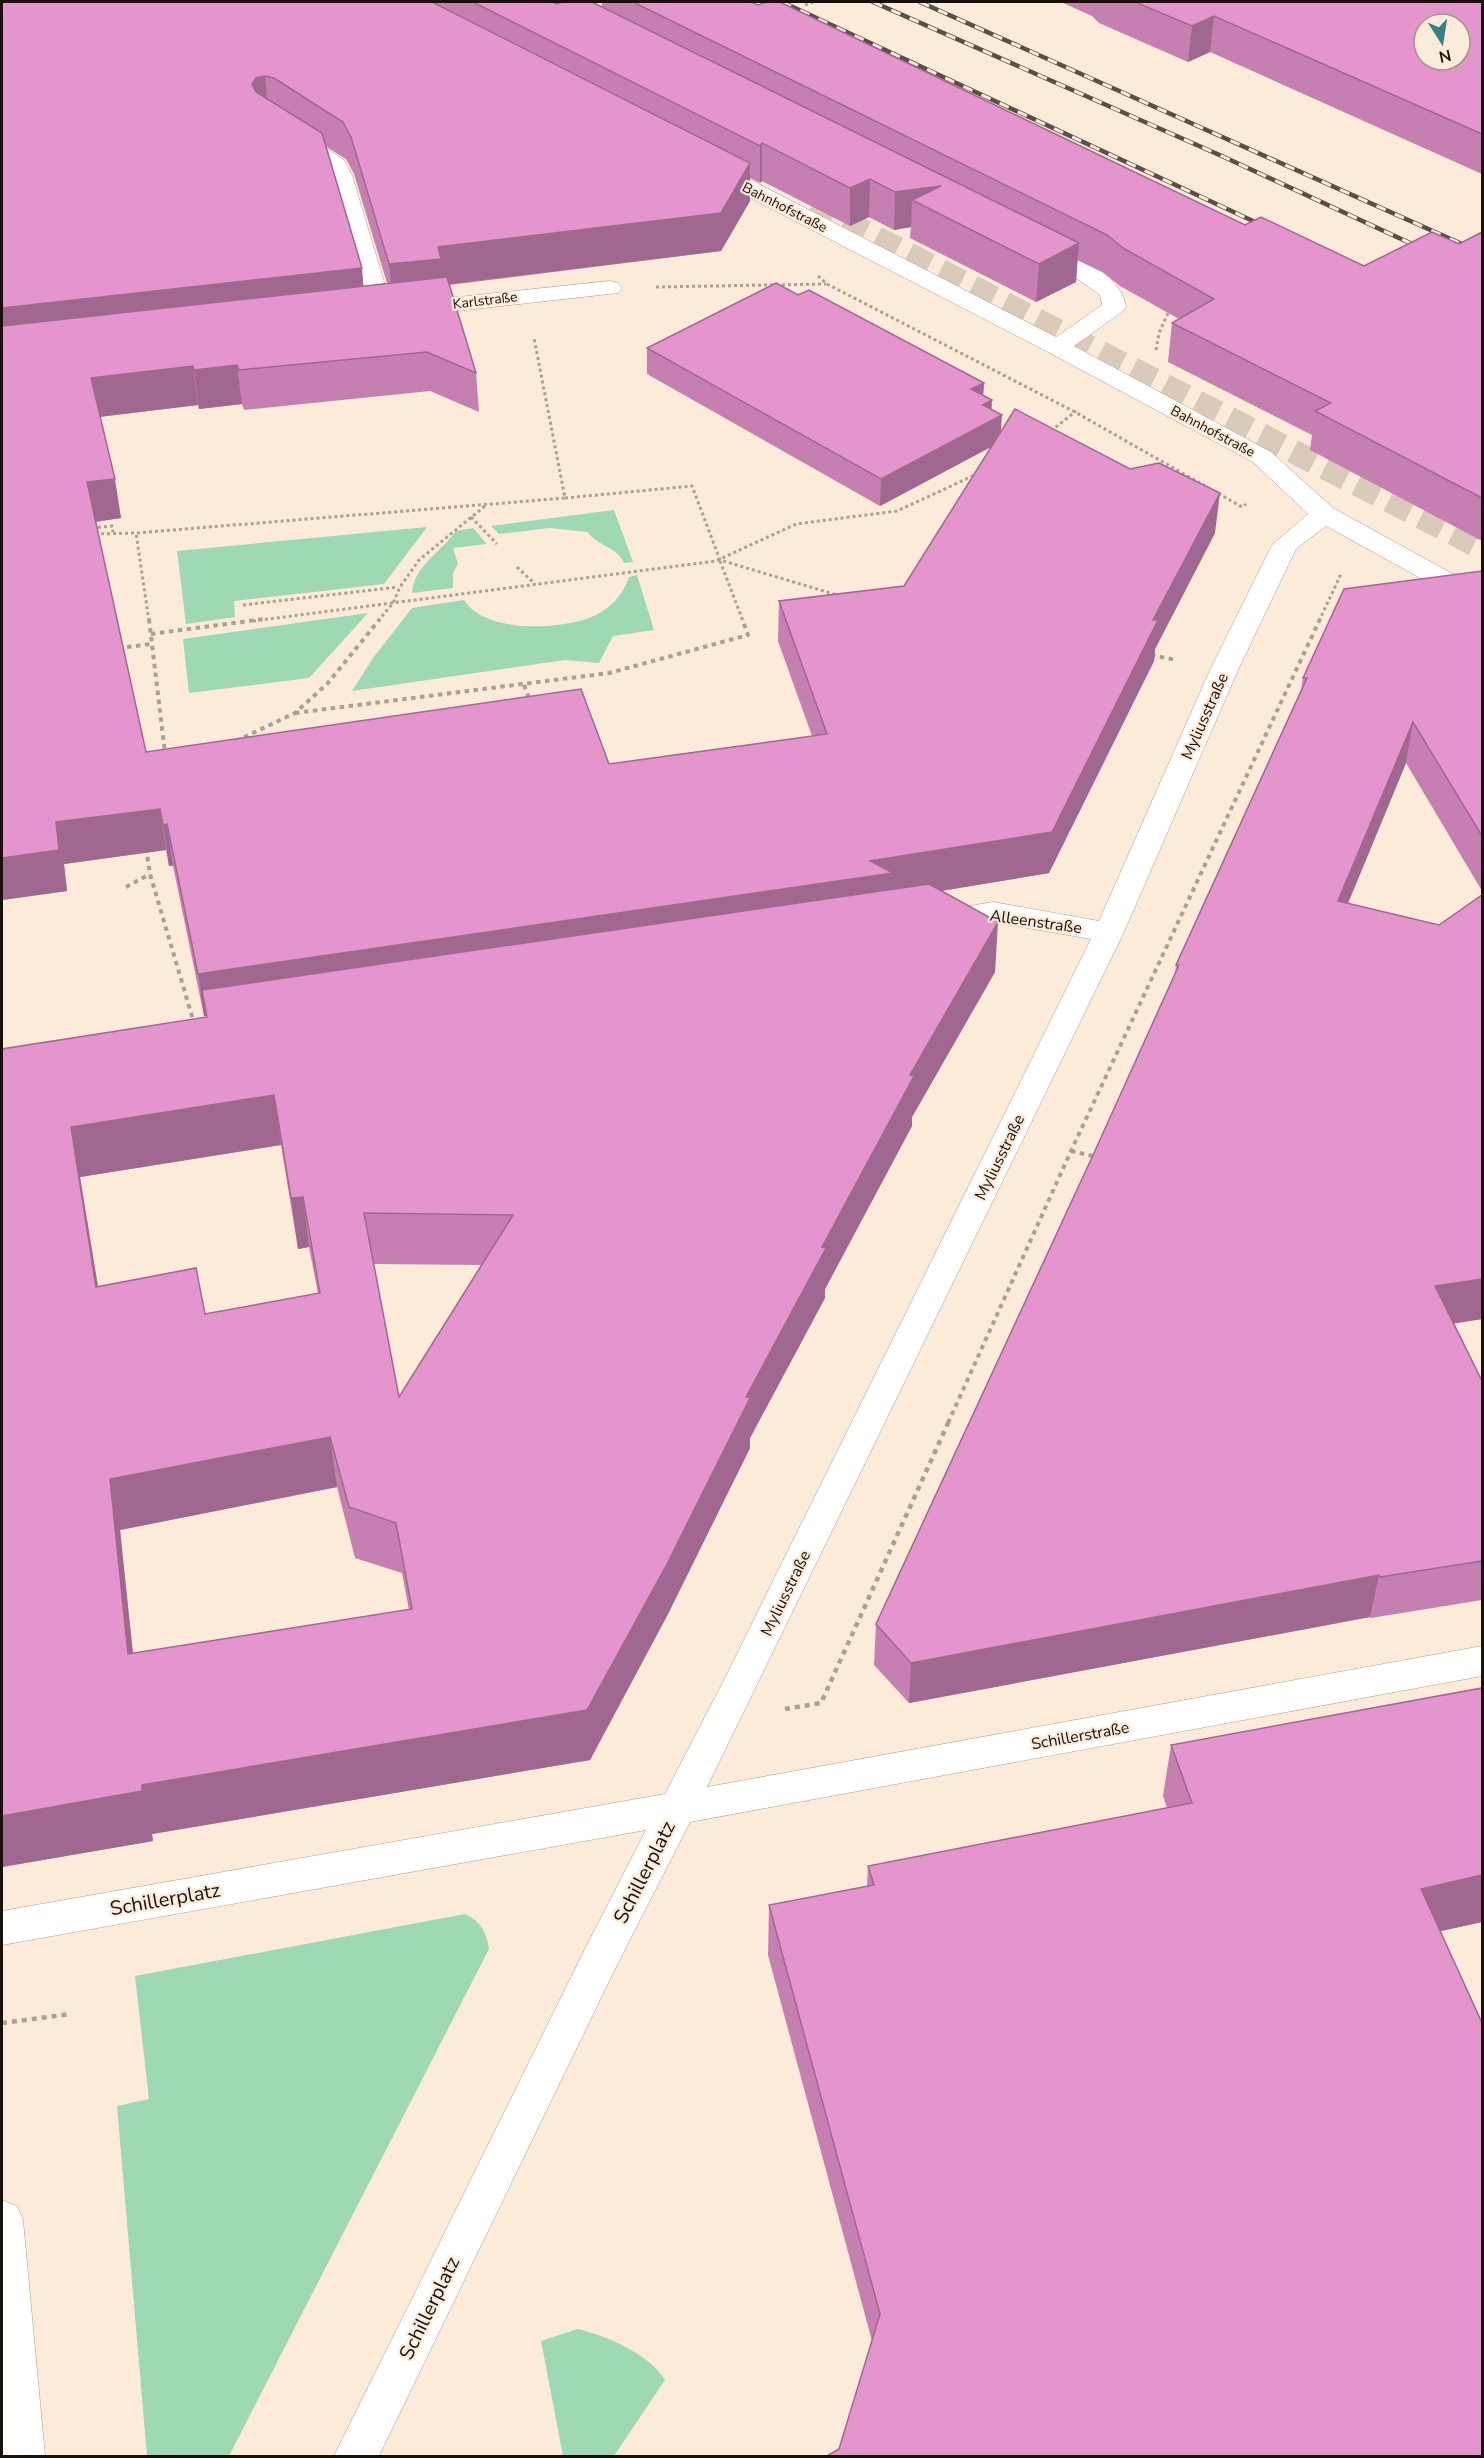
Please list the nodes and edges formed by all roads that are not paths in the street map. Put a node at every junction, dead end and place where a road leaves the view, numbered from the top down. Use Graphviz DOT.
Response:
graph roads {
  1 [pos="278,128"];
  2 [pos="693,160"];
  3 [pos="1020,241"];
  4 [pos="610,288"];
  5 [pos="1057,347"];
  6 [pos="1324,514"];
  7 [pos="1482,601"];
  8 [pos="911,924"];
  9 [pos="1110,932"];
  10 [pos="1482,1661"];
  11 [pos="678,1807"];
  12 [pos="2,1928"];
  13 [pos="3,2248"];
  14 [pos="24,2457"];
  15 [pos="356,2457"];
  1 -- 4 [label="street, Karlstraße"];
  2 -- 5 [label="street, Bahnhofstraße"];
  3 -- 5 [label="street"];
  5 -- 6 [label="street, Bahnhofstraße"];
  6 -- 7 [label="street, Bahnhofstraße"];
  6 -- 9 [label="street, Myliusstraße"];
  8 -- 9 [label="street, Alleenstraße"];
  9 -- 11 [label="street, Myliusstraße"];
  10 -- 11 [label="street, Schillerstraße"];
  11 -- 12 [label="street, Schillerplatz"];
  11 -- 15 [label="street, Schillerplatz"];
  13 -- 14 [label="street"];
}
